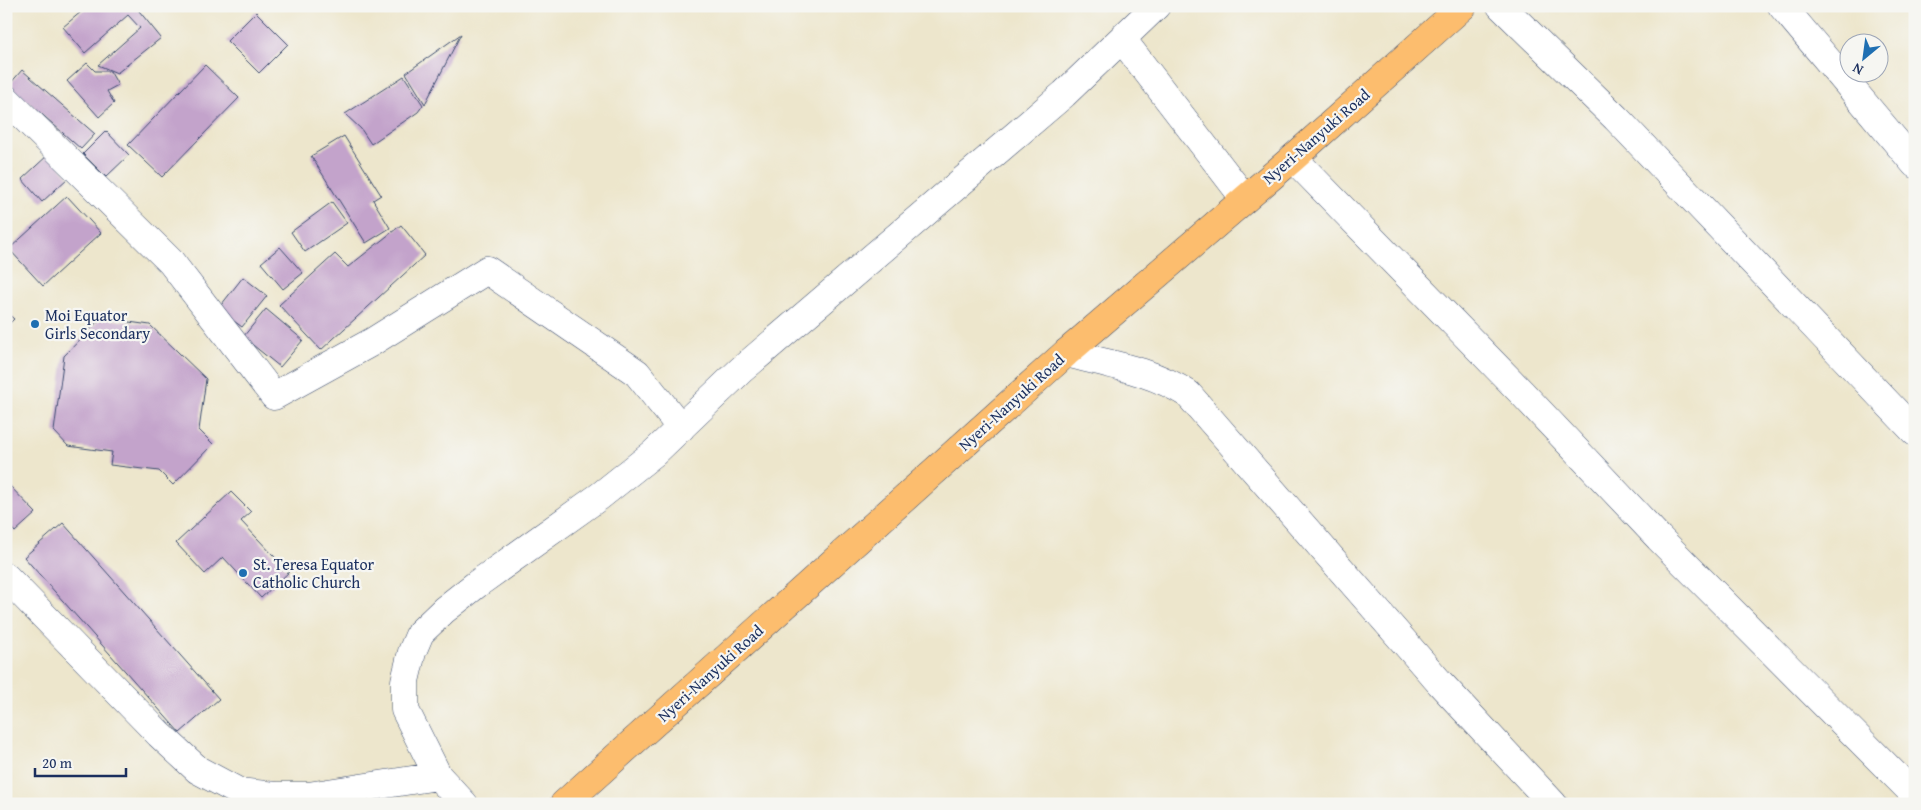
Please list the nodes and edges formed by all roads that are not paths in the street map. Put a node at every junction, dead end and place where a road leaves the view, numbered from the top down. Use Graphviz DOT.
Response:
graph roads {
  1 [pos="1156,6"];
  2 [pos="1463,6"];
  3 [pos="1502,6"];
  4 [pos="1782,6"];
  5 [pos="1122,39"];
  6 [pos="6,99"];
  7 [pos="1293,158"];
  8 [pos="1915,164"];
  9 [pos="1245,199"];
  10 [pos="1066,353"];
  11 [pos="681,428"];
  12 [pos="1915,432"];
  13 [pos="6,577"];
  14 [pos="438,776"];
  15 [pos="1915,795"];
  16 [pos="464,804"];
  17 [pos="564,804"];
  18 [pos="1553,804"];
  1 -- 5 [label="street"];
  2 -- 7 [label="highway, Nyeri-Nanyuki Road"];
  3 -- 12 [label="street"];
  4 -- 8 [label="street"];
  5 -- 9 [label="street"];
  5 -- 11 [label="street"];
  6 -- 11 [label="street"];
  7 -- 9 [label="highway, Nyeri-Nanyuki Road"];
  7 -- 15 [label="street"];
  9 -- 10 [label="highway, Nyeri-Nanyuki Road"];
  10 -- 17 [label="highway, Nyeri-Nanyuki Road"];
  10 -- 18 [label="street"];
  11 -- 14 [label="street"];
  13 -- 14 [label="street"];
  14 -- 16 [label="street"];
}
